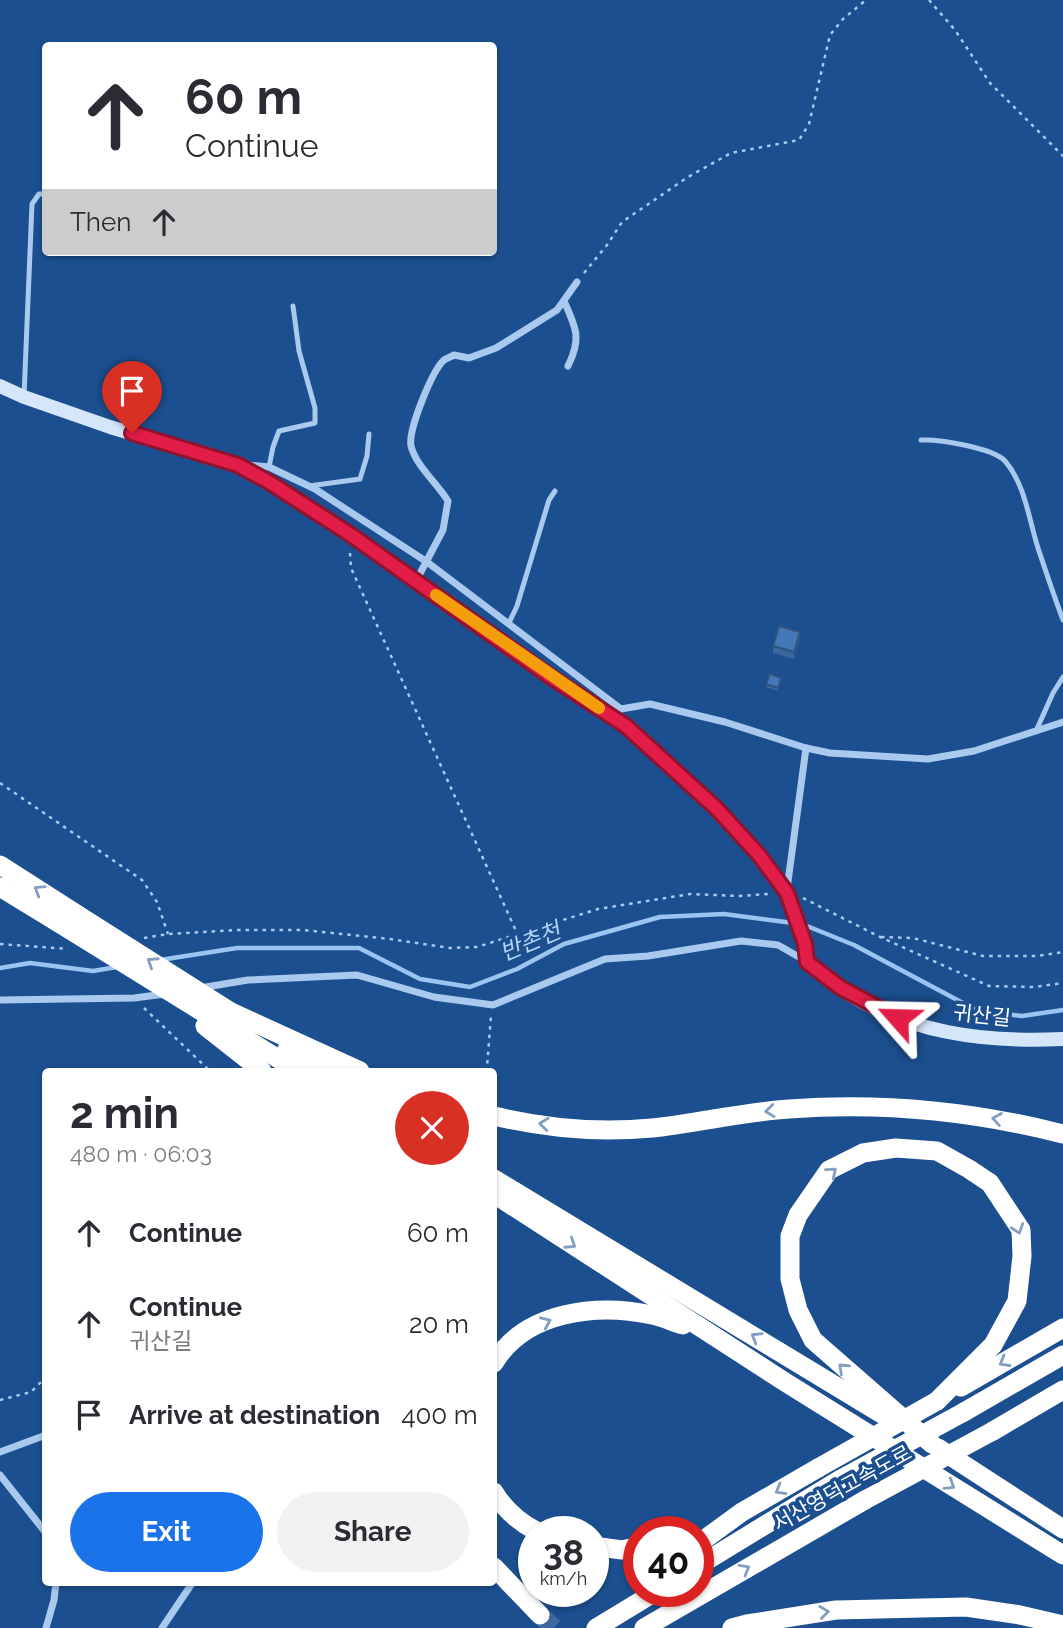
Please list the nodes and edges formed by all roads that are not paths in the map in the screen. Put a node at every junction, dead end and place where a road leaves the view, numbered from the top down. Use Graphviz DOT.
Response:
graph roads {
  1 [pos="42,194"];
  2 [pos="577,282"];
  3 [pos="564,301"];
  4 [pos="293,306"];
  5 [pos="568,366"];
  6 [pos="0,386"];
  7 [pos="24,397"];
  8 [pos="369,434"];
  9 [pos="921,440"];
  10 [pos="238,465"];
  11 [pos="269,467"];
  12 [pos="309,486"];
  13 [pos="555,491"];
  14 [pos="427,562"];
  15 [pos="416,582"];
  16 [pos="1063,620"];
  17 [pos="509,623"];
  18 [pos="1063,677"];
  19 [pos="616,713"];
  20 [pos="1063,722"];
  21 [pos="1036,731"];
  22 [pos="806,748"];
  23 [pos="0,865"];
  24 [pos="0,887"];
  25 [pos="789,899"];
  26 [pos="106,952"];
  27 [pos="807,962"];
  28 [pos="0,1000"];
  29 [pos="231,1012"];
  30 [pos="1063,1039"];
  31 [pos="258,1068"];
  32 [pos="293,1068"];
  33 [pos="317,1068"];
  34 [pos="353,1068"];
  35 [pos="497,1117"];
  36 [pos="1063,1134"];
  37 [pos="497,1181"];
  38 [pos="497,1196"];
  39 [pos="1063,1328"];
  40 [pos="1063,1355"];
  41 [pos="497,1358"];
  42 [pos="785,1382"];
  43 [pos="1063,1390"];
  44 [pos="937,1401"];
  45 [pos="42,1436"];
  46 [pos="932,1444"];
  47 [pos="0,1452"];
  48 [pos="0,1475"];
  49 [pos="497,1498"];
  50 [pos="742,1512"];
  51 [pos="518,1519"];
  52 [pos="714,1522"];
  53 [pos="42,1528"];
  54 [pos="1063,1529"];
  55 [pos="714,1532"];
  56 [pos="1063,1555"];
  57 [pos="714,1556"];
  58 [pos="497,1570"];
  59 [pos="56,1586"];
  60 [pos="190,1586"];
  61 [pos="623,1598"];
  62 [pos="631,1607"];
  63 [pos="540,1615"];
  64 [pos="1063,1625"];
  65 [pos="46,1628"];
  66 [pos="162,1628"];
  67 [pos="581,1628"];
  68 [pos="596,1628"];
  69 [pos="644,1628"];
  70 [pos="732,1628"];
  1 -- 7 [label="lane"];
  2 -- 3 [label="street"];
  3 -- 5 [label="street"];
  3 -- 14 [label="street"];
  4 -- 11 [label="lane"];
  6 -- 7 [label="street"];
  7 -- 10 [label="street"];
  8 -- 12 [label="lane"];
  9 -- 16 [label="lane"];
  10 -- 11 [label="street"];
  10 -- 15 [label="street"];
  11 -- 12 [label="street"];
  12 -- 14 [label="street"];
  13 -- 17 [label="lane"];
  14 -- 15 [label="street"];
  14 -- 17 [label="street"];
  15 -- 19 [label="street"];
  17 -- 19 [label="street"];
  18 -- 21 [label="lane"];
  19 -- 22 [label="street"];
  19 -- 25 [label="street"];
  20 -- 21 [label="street"];
  21 -- 22 [label="street"];
  22 -- 25 [label="street"];
  29 -- 23 [label="highway, one-way, bridge"];
  24 -- 26 [label="highway, bridge"];
  25 -- 27 [label="street"];
  26 -- 31 [label="highway, bridge"];
  26 -- 32 [label="highway, bridge"];
  27 -- 28 [label="street"];
  27 -- 30 [label="street, 귀산길"];
  29 -- 33 [label="highway"];
  29 -- 34 [label="highway"];
  36 -- 35 [label="highway, one-way"];
  46 -- 37 [label="highway, one-way"];
  38 -- 42 [label="highway, one-way"];
  39 -- 44 [label="highway, one-way"];
  40 -- 57 [label="highway, 서산영덕고속도로, bridge"];
  41 -- 42 [label="highway, one-way"];
  42 -- 56 [label="highway, one-way"];
  69 -- 43 [label="highway, 서산영덕고속도로, one-way, bridge"];
  46 -- 44 [label="highway, one-way"];
  44 -- 50 [label="highway, one-way, bridge"];
  45 -- 47 [label="street"];
  46 -- 54 [label="highway"];
  48 -- 53 [label="street"];
  49 -- 51 [label="highway"];
  50 -- 52 [label="highway"];
  50 -- 55 [label="highway"];
  58 -- 63 [label="highway"];
  59 -- 65 [label="street"];
  60 -- 66 [label="street"];
  61 -- 67 [label="highway"];
  62 -- 68 [label="highway"];
  70 -- 64 [label="highway, one-way"];
}
